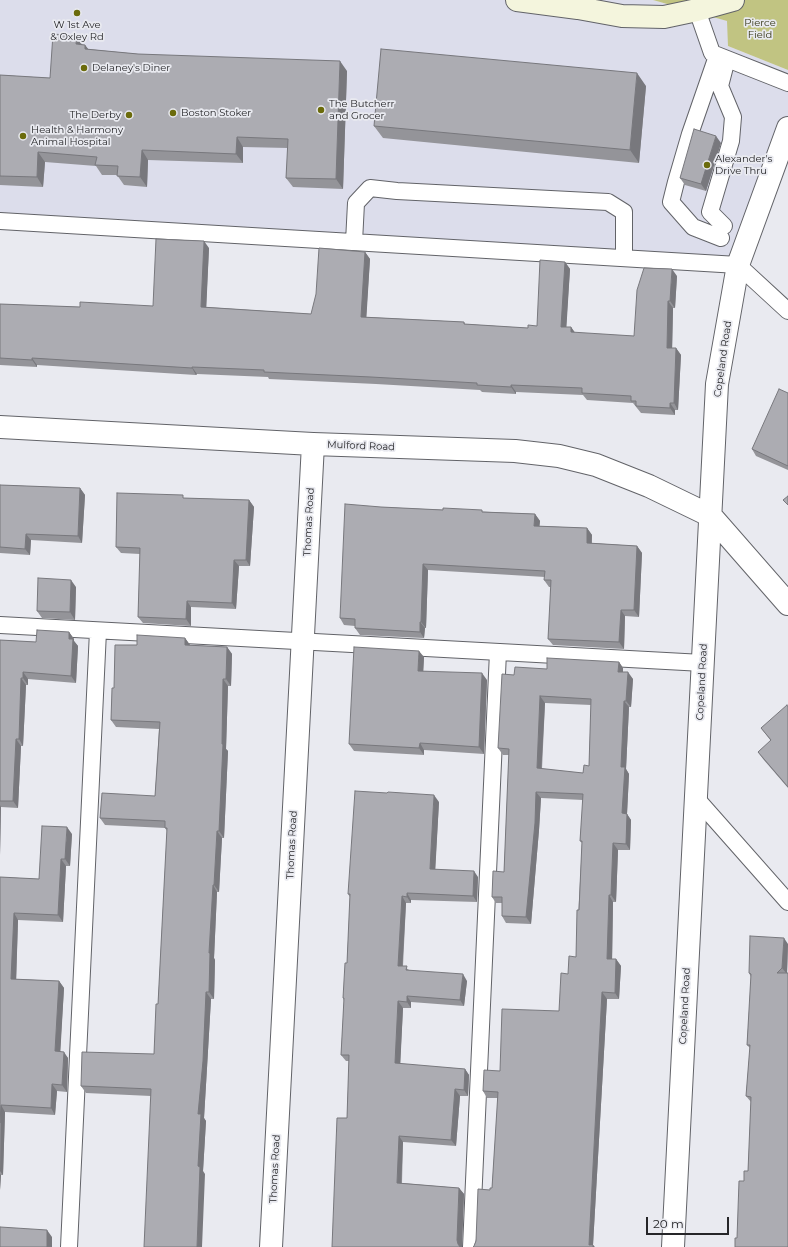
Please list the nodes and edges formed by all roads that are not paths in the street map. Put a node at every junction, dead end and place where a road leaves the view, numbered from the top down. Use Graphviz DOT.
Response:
graph roads {
  1 [pos="517,0"];
  2 [pos="733,0"];
  3 [pos="697,10"];
  4 [pos="722,58"];
  5 [pos="788,84"];
  6 [pos="788,128"];
  7 [pos="0,222"];
  8 [pos="354,242"];
  9 [pos="624,258"];
  10 [pos="738,265"];
  11 [pos="788,311"];
  12 [pos="0,427"];
  13 [pos="313,444"];
  14 [pos="711,516"];
  15 [pos="788,604"];
  16 [pos="0,625"];
  17 [pos="98,631"];
  18 [pos="303,642"];
  19 [pos="498,652"];
  20 [pos="703,663"];
  21 [pos="696,798"];
  22 [pos="788,902"];
  23 [pos="69,1247"];
  24 [pos="271,1247"];
  25 [pos="471,1247"];
  26 [pos="673,1247"];
  1 -- 3 [label="street"];
  2 -- 3 [label="street"];
  3 -- 4 [label="lane"];
  4 -- 4 [label="lane"];
  4 -- 5 [label="lane"];
  6 -- 10 [label="street, Copeland Road"];
  7 -- 8 [label="lane"];
  8 -- 9 [label="lane"];
  8 -- 9 [label="lane"];
  9 -- 10 [label="lane"];
  10 -- 11 [label="lane"];
  10 -- 14 [label="street, Copeland Road"];
  12 -- 13 [label="street, Mulford Road"];
  13 -- 14 [label="street, Mulford Road"];
  13 -- 18 [label="street, Thomas Road"];
  14 -- 15 [label="street"];
  14 -- 20 [label="street, Copeland Road"];
  16 -- 17 [label="lane"];
  17 -- 18 [label="lane"];
  17 -- 23 [label="lane"];
  18 -- 19 [label="lane"];
  18 -- 24 [label="street, Thomas Road"];
  19 -- 20 [label="lane"];
  19 -- 25 [label="lane"];
  20 -- 21 [label="street, Copeland Road"];
  21 -- 22 [label="lane"];
  21 -- 26 [label="street, Copeland Road"];
}
